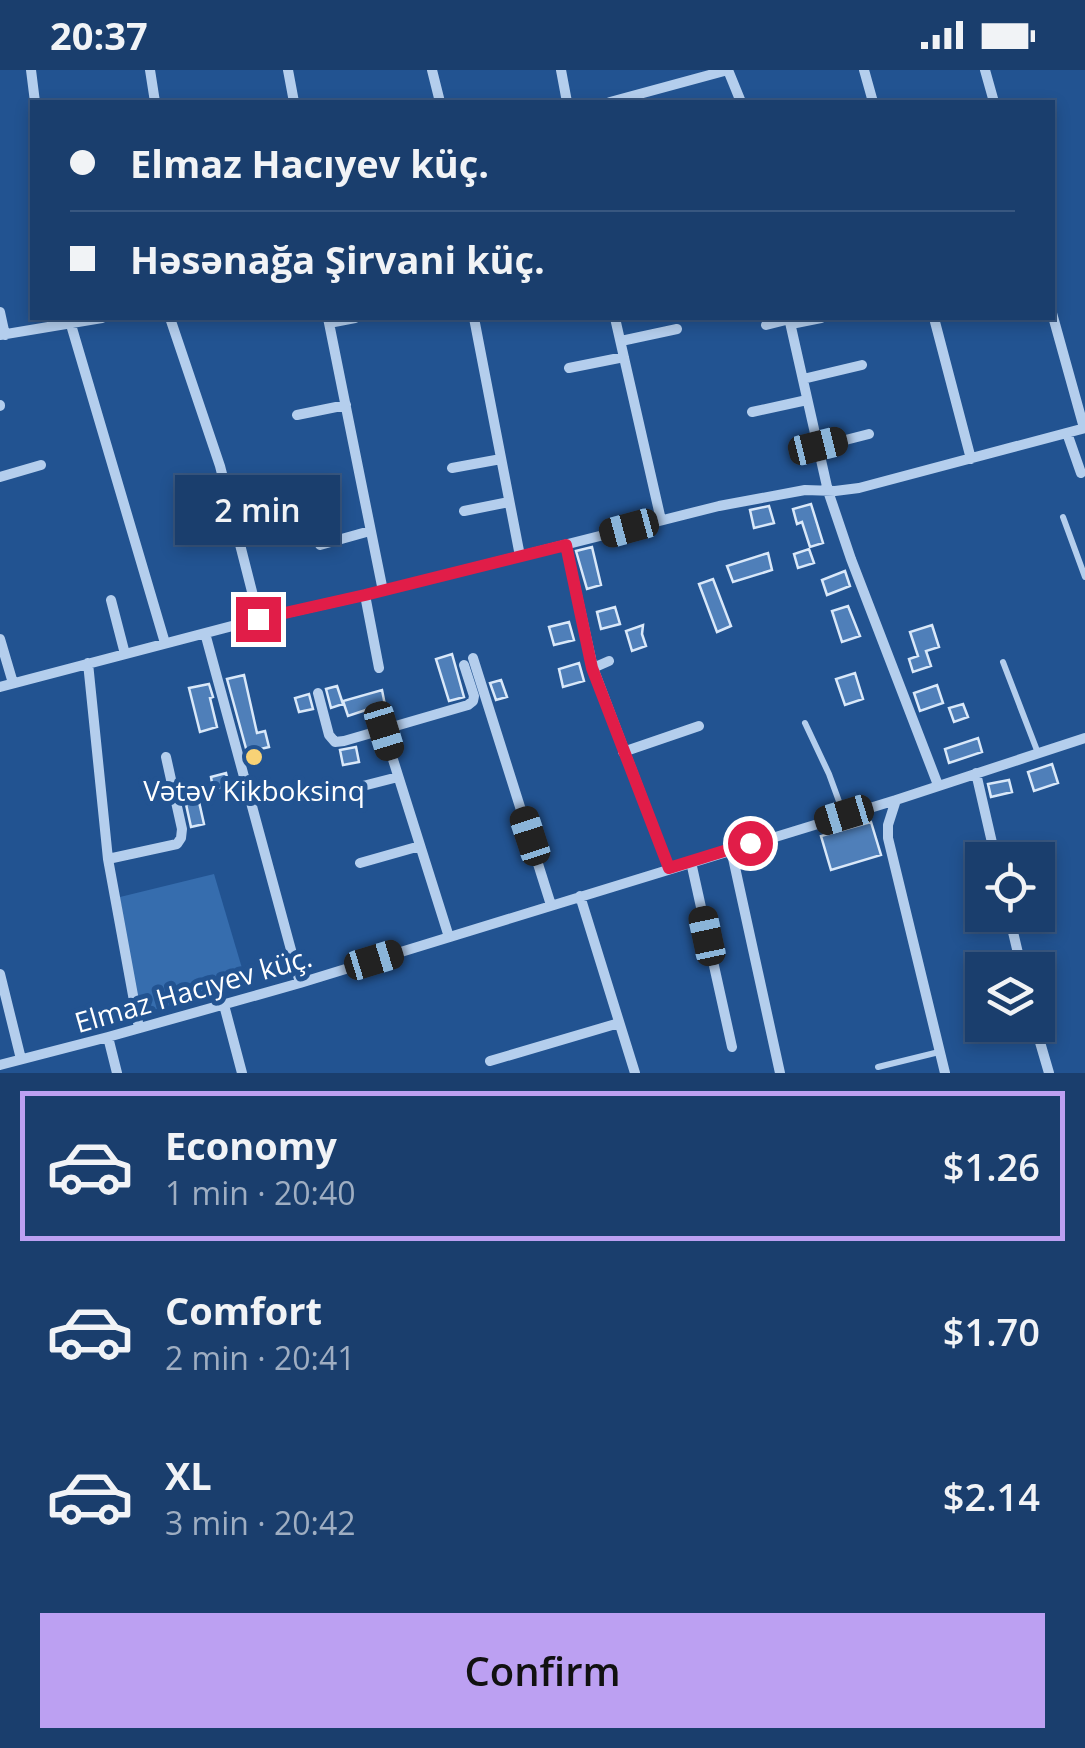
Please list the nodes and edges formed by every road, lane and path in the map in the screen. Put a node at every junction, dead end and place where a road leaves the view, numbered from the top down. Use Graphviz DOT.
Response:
graph roads {
  1 [pos="30,70"];
  2 [pos="150,70"];
  3 [pos="288,70"];
  4 [pos="432,70"];
  5 [pos="561,70"];
  6 [pos="728,70"];
  7 [pos="864,70"];
  8 [pos="985,70"];
  9 [pos="35,100"];
  10 [pos="155,100"];
  11 [pos="294,100"];
  12 [pos="440,100"];
  13 [pos="567,100"];
  14 [pos="617,100"];
  15 [pos="740,100"];
  16 [pos="872,100"];
  17 [pos="993,100"];
  18 [pos="0,312"];
  19 [pos="69,320"];
  20 [pos="171,320"];
  21 [pos="329,320"];
  22 [pos="474,320"];
  23 [pos="615,320"];
  24 [pos="790,320"];
  25 [pos="935,320"];
  26 [pos="1054,320"];
  27 [pos="766,325"];
  28 [pos="676,329"];
  29 [pos="3,335"];
  30 [pos="620,340"];
  31 [pos="624,357"];
  32 [pos="862,365"];
  33 [pos="569,368"];
  34 [pos="802,379"];
  35 [pos="807,400"];
  36 [pos="346,405"];
  37 [pos="752,412"];
  38 [pos="296,415"];
  39 [pos="1085,428"];
  40 [pos="1067,433"];
  41 [pos="868,434"];
  42 [pos="818,446"];
  43 [pos="970,458"];
  44 [pos="501,459"];
  45 [pos="41,465"];
  46 [pos="452,468"];
  47 [pos="1081,473"];
  48 [pos="0,476"];
  49 [pos="828,491"];
  50 [pos="509,502"];
  51 [pos="464,512"];
  52 [pos="1063,518"];
  53 [pos="661,520"];
  54 [pos="370,531"];
  55 [pos="320,545"];
  56 [pos="566,545"];
  57 [pos="520,556"];
  58 [pos="1085,577"];
  59 [pos="382,591"];
  60 [pos="365,595"];
  61 [pos="111,600"];
  62 [pos="258,619"];
  63 [pos="204,632"];
  64 [pos="0,639"];
  65 [pos="164,643"];
  66 [pos="125,654"];
  67 [pos="609,661"];
  68 [pos="1003,662"];
  69 [pos="88,663"];
  70 [pos="379,668"];
  71 [pos="592,668"];
  72 [pos="13,683"];
  73 [pos="0,687"];
  74 [pos="318,693"];
  75 [pos="805,723"];
  76 [pos="699,726"];
  77 [pos="384,731"];
  78 [pos="1084,743"];
  79 [pos="623,752"];
  80 [pos="1038,753"];
  81 [pos="166,757"];
  82 [pos="976,774"];
  83 [pos="398,777"];
  84 [pos="938,785"];
  85 [pos="312,799"];
  86 [pos="896,800"];
  87 [pos="844,815"];
  88 [pos="992,842"];
  89 [pos="420,846"];
  90 [pos="731,850"];
  91 [pos="108,859"];
  92 [pos="691,862"];
  93 [pos="360,863"];
  94 [pos="669,868"];
  95 [pos="580,896"];
  96 [pos="552,905"];
  97 [pos="448,937"];
  98 [pos="0,974"];
  99 [pos="300,983"];
  100 [pos="224,1005"];
  101 [pos="620,1022"];
  102 [pos="139,1028"];
  103 [pos="108,1037"];
  104 [pos="1040,1042"];
  105 [pos="732,1048"];
  106 [pos="940,1052"];
  107 [pos="21,1059"];
  108 [pos="490,1060"];
  109 [pos="0,1064"];
  110 [pos="878,1067"];
  111 [pos="117,1073"];
  112 [pos="242,1073"];
  113 [pos="635,1073"];
  114 [pos="780,1073"];
  115 [pos="945,1073"];
  116 [pos="1049,1073"];
  1 -- 9 [label="street"];
  2 -- 10 [label="street"];
  3 -- 11 [label="street"];
  4 -- 12 [label="street"];
  5 -- 13 [label="street"];
  6 -- 14 [label="street"];
  6 -- 15 [label="street"];
  7 -- 16 [label="street"];
  8 -- 17 [label="street"];
  18 -- 29 [label="street"];
  19 -- 29 [label="street"];
  19 -- 65 [label="street"];
  20 -- 62 [label="street"];
  21 -- 36 [label="street"];
  22 -- 44 [label="street"];
  23 -- 30 [label="street"];
  24 -- 27 [label="street"];
  24 -- 34 [label="street"];
  25 -- 43 [label="street"];
  26 -- 39 [label="street"];
  28 -- 30 [label="street"];
  30 -- 31 [label="street"];
  31 -- 33 [label="street"];
  31 -- 53 [label="street"];
  32 -- 34 [label="street"];
  34 -- 35 [label="street"];
  35 -- 37 [label="street"];
  35 -- 42 [label="street"];
  36 -- 38 [label="street"];
  36 -- 54 [label="street"];
  39 -- 40 [label="street"];
  40 -- 43 [label="street"];
  40 -- 47 [label="street"];
  41 -- 42 [label="street"];
  42 -- 49 [label="street"];
  43 -- 49 [label="street"];
  44 -- 46 [label="street"];
  44 -- 50 [label="street"];
  45 -- 48 [label="street"];
  49 -- 53 [label="street"];
  49 -- 84 [label="street"];
  50 -- 51 [label="street"];
  50 -- 57 [label="street"];
  52 -- 58 [label="lane"];
  53 -- 56 [label="street"];
  54 -- 55 [label="street"];
  54 -- 59 [label="street"];
  56 -- 57 [label="street"];
  56 -- 71 [label="street"];
  57 -- 59 [label="street"];
  59 -- 60 [label="street"];
  60 -- 62 [label="street"];
  60 -- 70 [label="street"];
  61 -- 66 [label="street"];
  62 -- 63 [label="street"];
  63 -- 65 [label="street"];
  63 -- 99 [label="street"];
  64 -- 72 [label="street"];
  65 -- 66 [label="street"];
  66 -- 69 [label="street"];
  67 -- 71 [label="street"];
  68 -- 80 [label="lane"];
  69 -- 72 [label="street"];
  69 -- 91 [label="street"];
  71 -- 79 [label="street"];
  72 -- 73 [label="street"];
  74 -- 77 [label="street"];
  75 -- 87 [label="lane"];
  76 -- 79 [label="street"];
  77 -- 83 [label="street"];
  77 -- 96 [label="street"];
  78 -- 80 [label="street, Elmaz Hacıyev küç."];
  79 -- 94 [label="street"];
  80 -- 82 [label="street, Elmaz Hacıyev küç."];
  81 -- 91 [label="street"];
  82 -- 84 [label="street, Elmaz Hacıyev küç."];
  82 -- 88 [label="street"];
  83 -- 85 [label="street"];
  83 -- 89 [label="street"];
  84 -- 86 [label="street, Elmaz Hacıyev küç."];
  86 -- 87 [label="street, Elmaz Hacıyev küç."];
  86 -- 106 [label="street"];
  87 -- 90 [label="street, Elmaz Hacıyev küç."];
  89 -- 93 [label="street"];
  89 -- 97 [label="street"];
  90 -- 92 [label="street, Elmaz Hacıyev küç."];
  90 -- 114 [label="street"];
  91 -- 102 [label="street"];
  92 -- 94 [label="street, Elmaz Hacıyev küç."];
  92 -- 105 [label="street"];
  94 -- 95 [label="street, Elmaz Hacıyev küç."];
  95 -- 96 [label="street, Elmaz Hacıyev küç."];
  95 -- 101 [label="street"];
  96 -- 97 [label="street, Elmaz Hacıyev küç."];
  97 -- 99 [label="street, Elmaz Hacıyev küç."];
  98 -- 107 [label="street"];
  99 -- 100 [label="street, Elmaz Hacıyev küç."];
  100 -- 102 [label="street, Elmaz Hacıyev küç."];
  100 -- 112 [label="street"];
  101 -- 108 [label="street"];
  101 -- 113 [label="street"];
  102 -- 103 [label="street, Elmaz Hacıyev küç."];
  103 -- 107 [label="street, Elmaz Hacıyev küç."];
  103 -- 111 [label="street"];
  104 -- 116 [label="street"];
  106 -- 110 [label="lane"];
  106 -- 115 [label="street"];
  107 -- 109 [label="street, Elmaz Hacıyev küç."];
}
